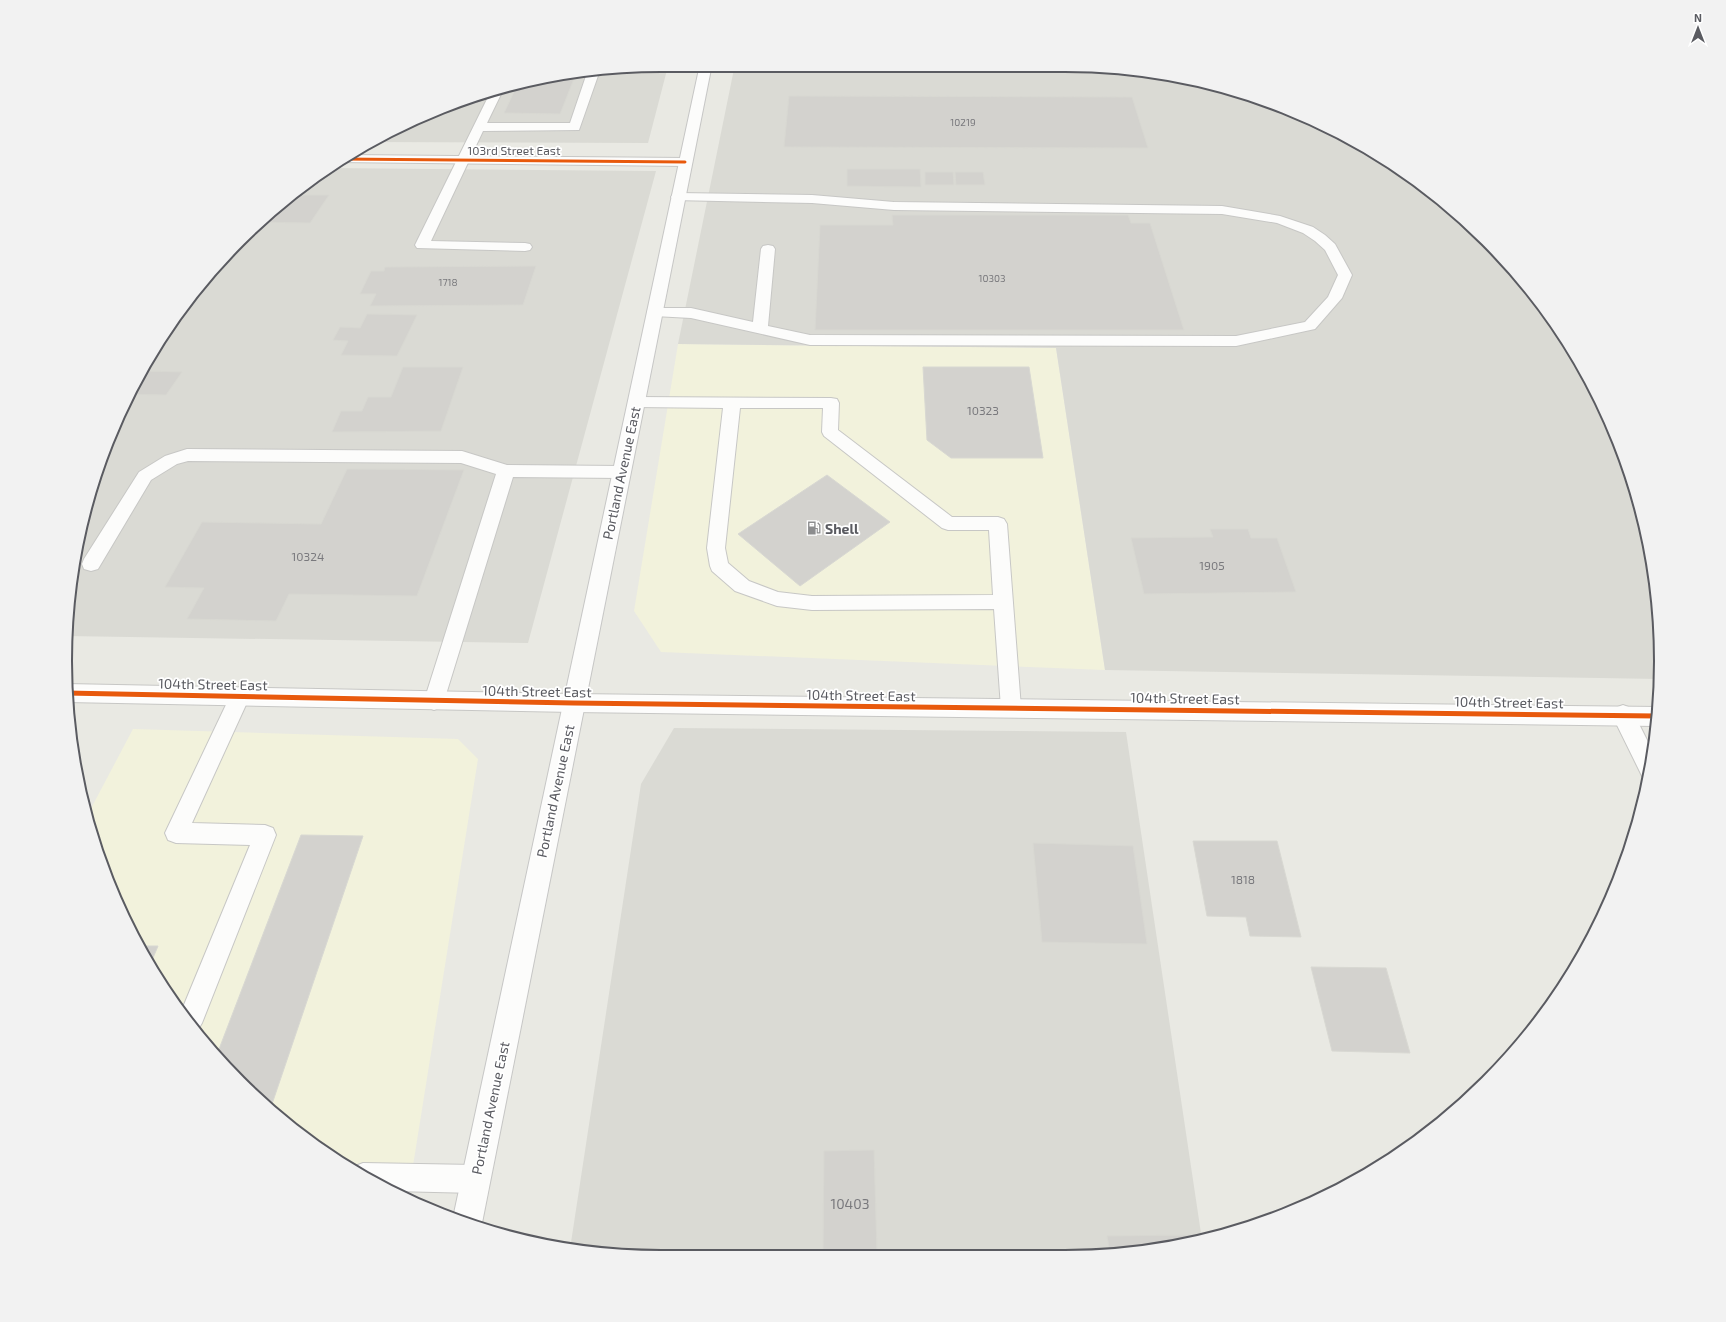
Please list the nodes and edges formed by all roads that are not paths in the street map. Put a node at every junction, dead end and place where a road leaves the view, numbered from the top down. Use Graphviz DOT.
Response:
graph roads {
  1 [pos="704,72"];
  2 [pos="592,76"];
  3 [pos="494,97"];
  4 [pos="479,127"];
  5 [pos="353,159"];
  6 [pos="463,160"];
  7 [pos="685,162"];
  8 [pos="678,197"];
  9 [pos="525,247"];
  10 [pos="768,249"];
  11 [pos="654,312"];
  12 [pos="760,329"];
  13 [pos="636,402"];
  14 [pos="732,403"];
  15 [pos="506,471"];
  16 [pos="621,472"];
  17 [pos="91,564"];
  18 [pos="1003,602"];
  19 [pos="73,693"];
  20 [pos="240,696"];
  21 [pos="434,701"];
  22 [pos="573,703"];
  23 [pos="1011,708"];
  24 [pos="1623,716"];
  25 [pos="1651,716"];
  26 [pos="1646,760"];
  27 [pos="191,1016"];
  28 [pos="378,1177"];
  29 [pos="475,1179"];
  30 [pos="468,1218"];
  1 -- 7 [label="street, Portland Avenue East"];
  2 -- 4 [label="lane"];
  3 -- 4 [label="lane"];
  4 -- 6 [label="lane"];
  5 -- 6 [label="street, 103rd Street East"];
  6 -- 7 [label="street, 103rd Street East"];
  6 -- 9 [label="lane"];
  7 -- 8 [label="street, Portland Avenue East"];
  8 -- 11 [label="street, Portland Avenue East"];
  8 -- 12 [label="lane"];
  10 -- 12 [label="lane"];
  11 -- 12 [label="lane"];
  11 -- 13 [label="street, Portland Avenue East"];
  13 -- 14 [label="lane"];
  13 -- 16 [label="street, Portland Avenue East"];
  14 -- 18 [label="lane"];
  14 -- 18 [label="lane"];
  15 -- 16 [label="lane"];
  15 -- 17 [label="lane"];
  15 -- 21 [label="lane"];
  16 -- 22 [label="street, Portland Avenue East"];
  18 -- 23 [label="lane"];
  19 -- 20 [label="street, 104th Street East"];
  20 -- 21 [label="street, 104th Street East"];
  20 -- 27 [label="lane"];
  21 -- 22 [label="street, 104th Street East"];
  22 -- 23 [label="street, 104th Street East"];
  22 -- 29 [label="street, Portland Avenue East"];
  23 -- 24 [label="street, 104th Street East"];
  24 -- 25 [label="street, 104th Street East"];
  24 -- 26 [label="street"];
  28 -- 29 [label="lane"];
  29 -- 30 [label="street, Portland Avenue East"];
}
